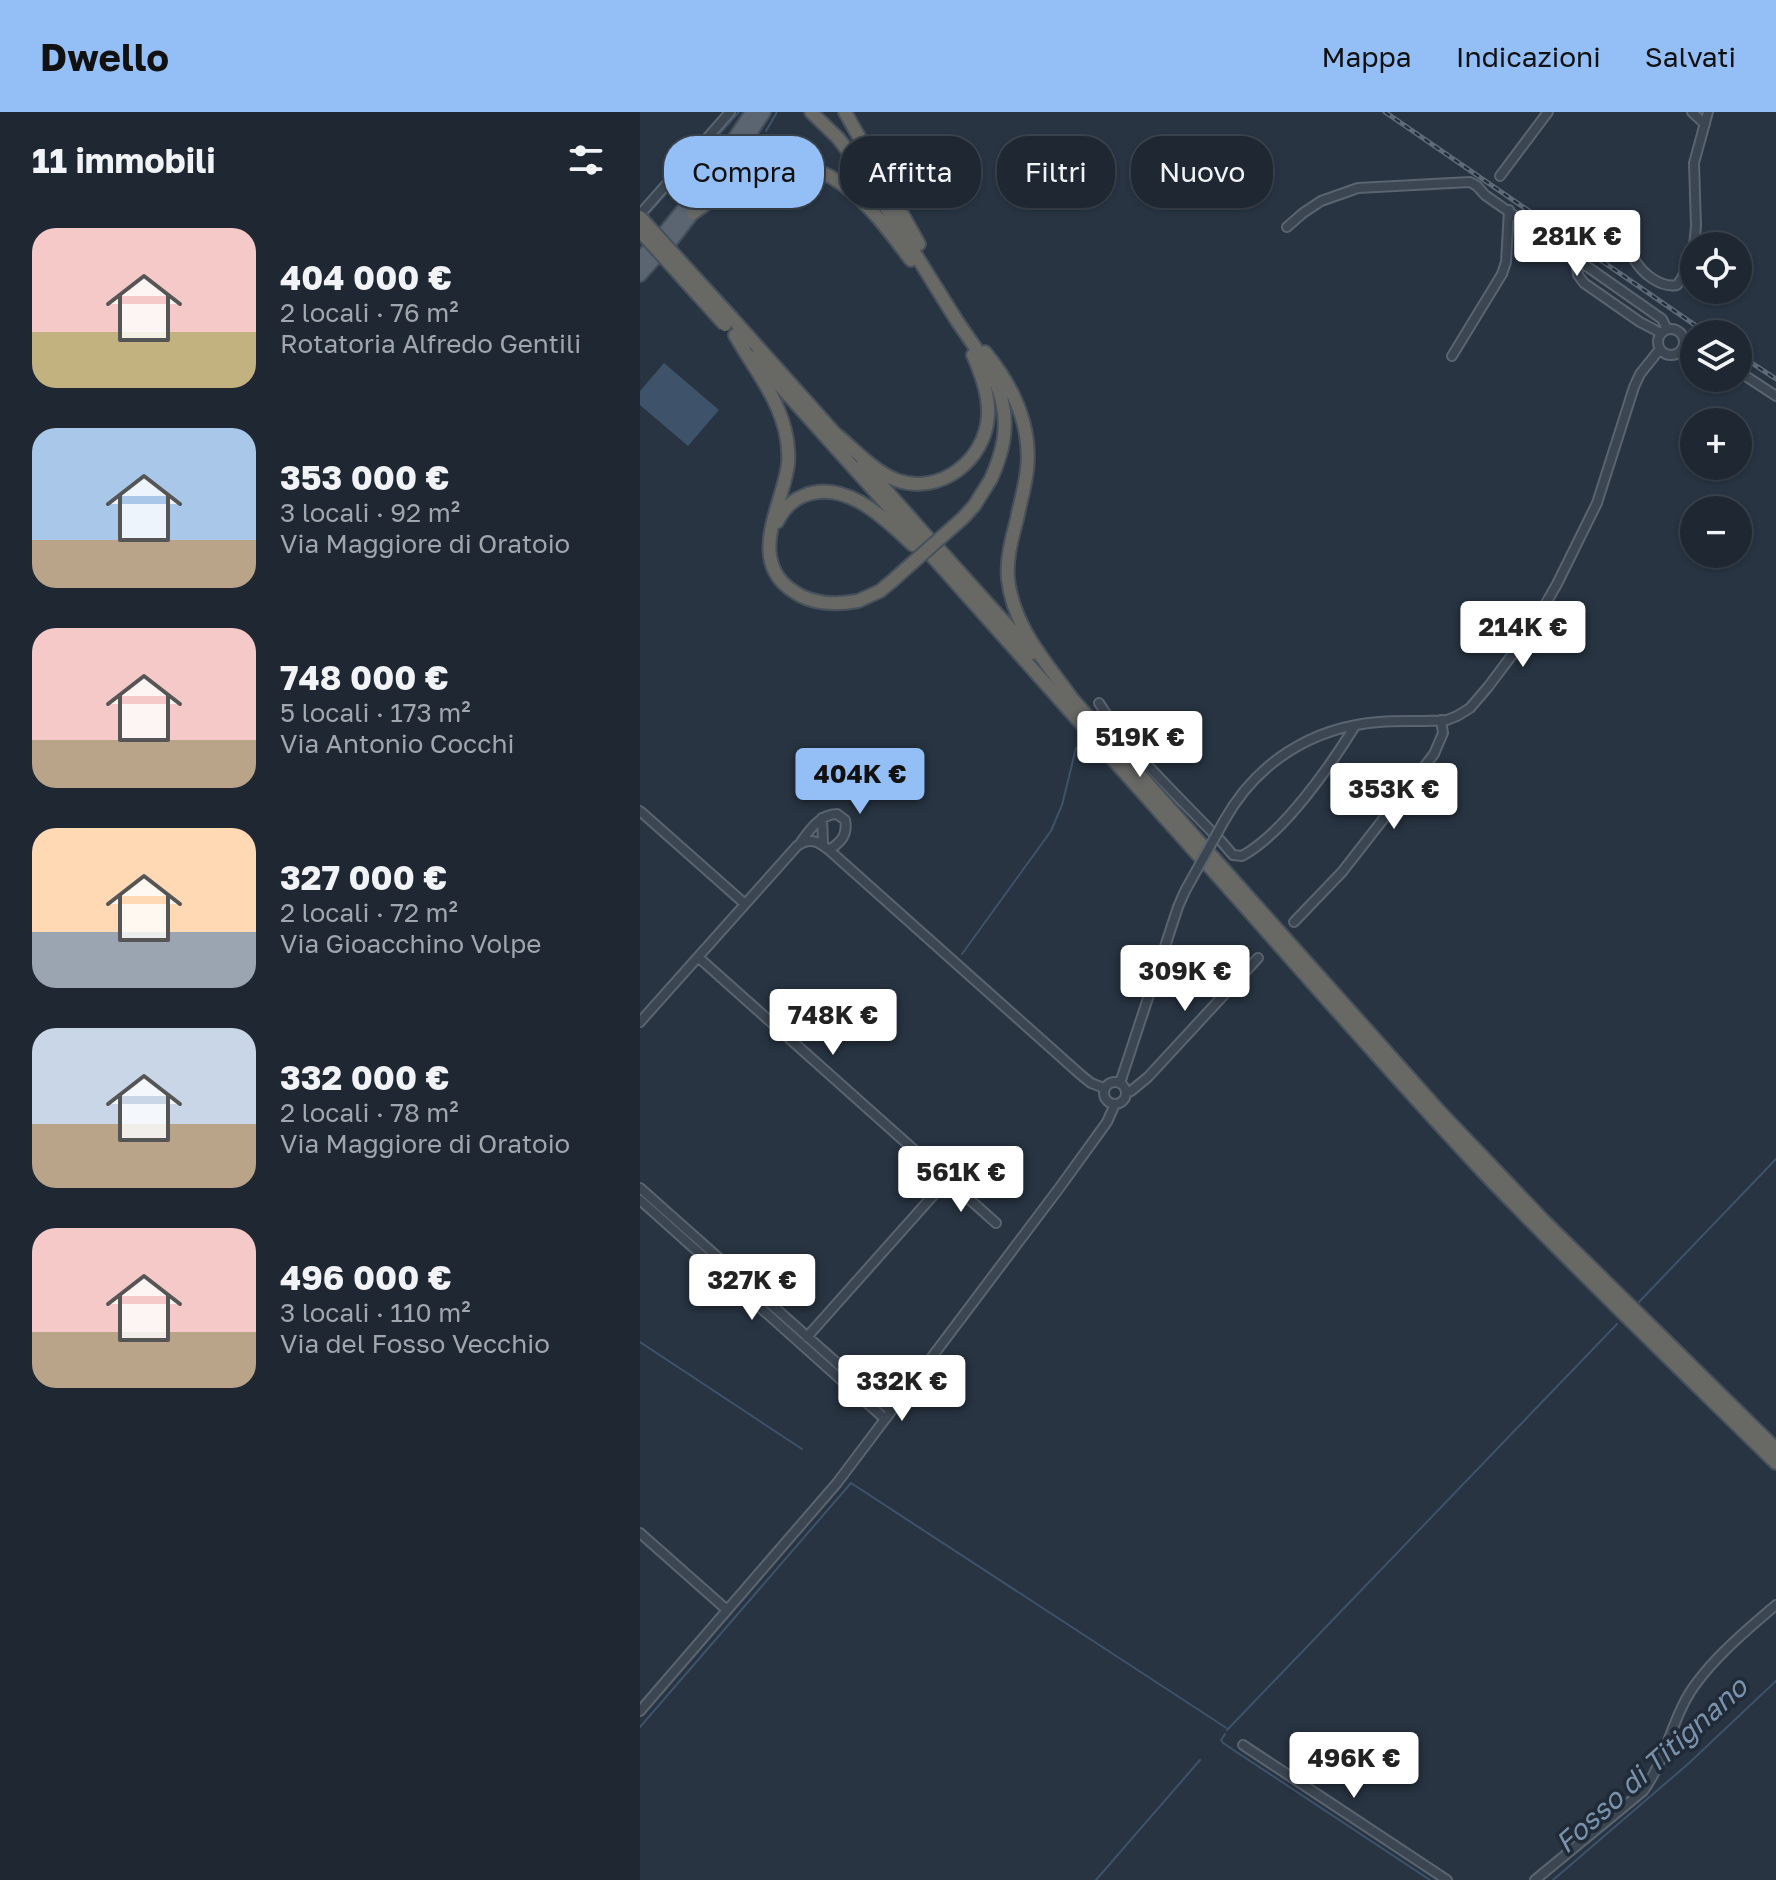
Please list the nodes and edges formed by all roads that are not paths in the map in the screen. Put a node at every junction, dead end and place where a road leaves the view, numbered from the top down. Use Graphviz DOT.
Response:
graph roads {
  1 [pos="752,112"];
  2 [pos="764,112"];
  3 [pos="811,112"];
  4 [pos="845,112"];
  5 [pos="1548,112"];
  6 [pos="1692,112"];
  7 [pos="1708,112"];
  8 [pos="729,113"];
  9 [pos="1705,124"];
  10 [pos="1500,176"];
  11 [pos="1509,210"];
  12 [pos="693,213"];
  13 [pos="642,214"];
  14 [pos="1287,227"];
  15 [pos="640,231"];
  16 [pos="1695,232"];
  17 [pos="1590,243"];
  18 [pos="648,255"];
  19 [pos="1577,268"];
  20 [pos="640,275"];
  21 [pos="1680,281"];
  22 [pos="939,291"];
  23 [pos="729,322"];
  24 [pos="959,323"];
  25 [pos="1664,331"];
  26 [pos="1680,333"];
  27 [pos="735,335"];
  28 [pos="1680,348"];
  29 [pos="1660,349"];
  30 [pos="1452,356"];
  31 [pos="1752,380"];
  32 [pos="1776,396"];
  33 [pos="837,435"];
  34 [pos="770,540"];
  35 [pos="928,549"];
  36 [pos="1071,697"];
  37 [pos="1099,703"];
  38 [pos="1441,720"];
  39 [pos="1355,726"];
  40 [pos="640,811"];
  41 [pos="822,818"];
  42 [pos="1212,832"];
  43 [pos="1220,840"];
  44 [pos="797,846"];
  45 [pos="826,847"];
  46 [pos="1205,855"];
  47 [pos="745,904"];
  48 [pos="1294,922"];
  49 [pos="698,957"];
  50 [pos="1258,958"];
  51 [pos="640,1002"];
  52 [pos="650,1011"];
  53 [pos="640,1022"];
  54 [pos="1132,1072"];
  55 [pos="1148,1077"];
  56 [pos="1120,1083"];
  57 [pos="1104,1088"];
  58 [pos="1126,1092"];
  59 [pos="1115,1104"];
  60 [pos="946,1181"];
  61 [pos="640,1188"];
  62 [pos="640,1200"];
  63 [pos="996,1223"];
  64 [pos="807,1337"];
  65 [pos="888,1415"];
  66 [pos="1776,1449"];
  67 [pos="1776,1463"];
  68 [pos="640,1533"];
  69 [pos="1776,1605"];
  70 [pos="727,1610"];
  71 [pos="640,1711"];
  72 [pos="1243,1745"];
  73 [pos="1447,1880"];
  74 [pos="1535,1880"];
  1 -- 12 [label="main road"];
  2 -- 12 [label="main road"];
  3 -- 22 [label="highway"];
  4 -- 22 [label="highway"];
  5 -- 10 [label="street"];
  6 -- 9 [label="street"];
  7 -- 9 [label="street"];
  8 -- 13 [label="street"];
  9 -- 16 [label="street"];
  11 -- 14 [label="street"];
  11 -- 25 [label="street"];
  11 -- 30 [label="street"];
  12 -- 22 [label="highway"];
  13 -- 23 [label="highway, bridge"];
  15 -- 23 [label="highway, bridge"];
  17 -- 21 [label="street"];
  18 -- 20 [label="main road"];
  19 -- 25 [label="street"];
  22 -- 24 [label="highway"];
  23 -- 27 [label="highway"];
  23 -- 33 [label="highway"];
  24 -- 33 [label="highway"];
  24 -- 34 [label="highway, bridge"];
  24 -- 36 [label="highway"];
  25 -- 26 [label="street"];
  25 -- 29 [label="street"];
  27 -- 34 [label="highway"];
  27 -- 35 [label="highway"];
  28 -- 29 [label="street"];
  29 -- 38 [label="street"];
  31 -- 32 [label="street"];
  33 -- 35 [label="highway"];
  34 -- 35 [label="highway"];
  35 -- 36 [label="highway"];
  35 -- 46 [label="highway"];
  36 -- 46 [label="highway"];
  37 -- 42 [label="street"];
  38 -- 39 [label="street"];
  38 -- 48 [label="street"];
  39 -- 43 [label="street"];
  39 -- 54 [label="street, bridge"];
  40 -- 47 [label="street"];
  41 -- 44 [label="street"];
  41 -- 45 [label="street"];
  41 -- 45 [label="street"];
  44 -- 45 [label="street"];
  44 -- 47 [label="street"];
  45 -- 57 [label="street"];
  46 -- 66 [label="highway"];
  46 -- 67 [label="highway"];
  47 -- 49 [label="street"];
  49 -- 52 [label="street"];
  49 -- 60 [label="street"];
  50 -- 55 [label="street"];
  51 -- 52 [label="street"];
  52 -- 53 [label="street"];
  54 -- 55 [label="street"];
  54 -- 56 [label="street"];
  55 -- 58 [label="street"];
  56 -- 57 [label="street"];
  56 -- 58 [label="street"];
  57 -- 59 [label="street"];
  58 -- 59 [label="street"];
  59 -- 65 [label="street"];
  60 -- 63 [label="street"];
  60 -- 64 [label="street"];
  61 -- 64 [label="street"];
  62 -- 65 [label="street"];
  64 -- 65 [label="street"];
  65 -- 70 [label="street"];
  68 -- 70 [label="street"];
  69 -- 74 [label="street"];
  70 -- 71 [label="street"];
  72 -- 73 [label="street"];
}
